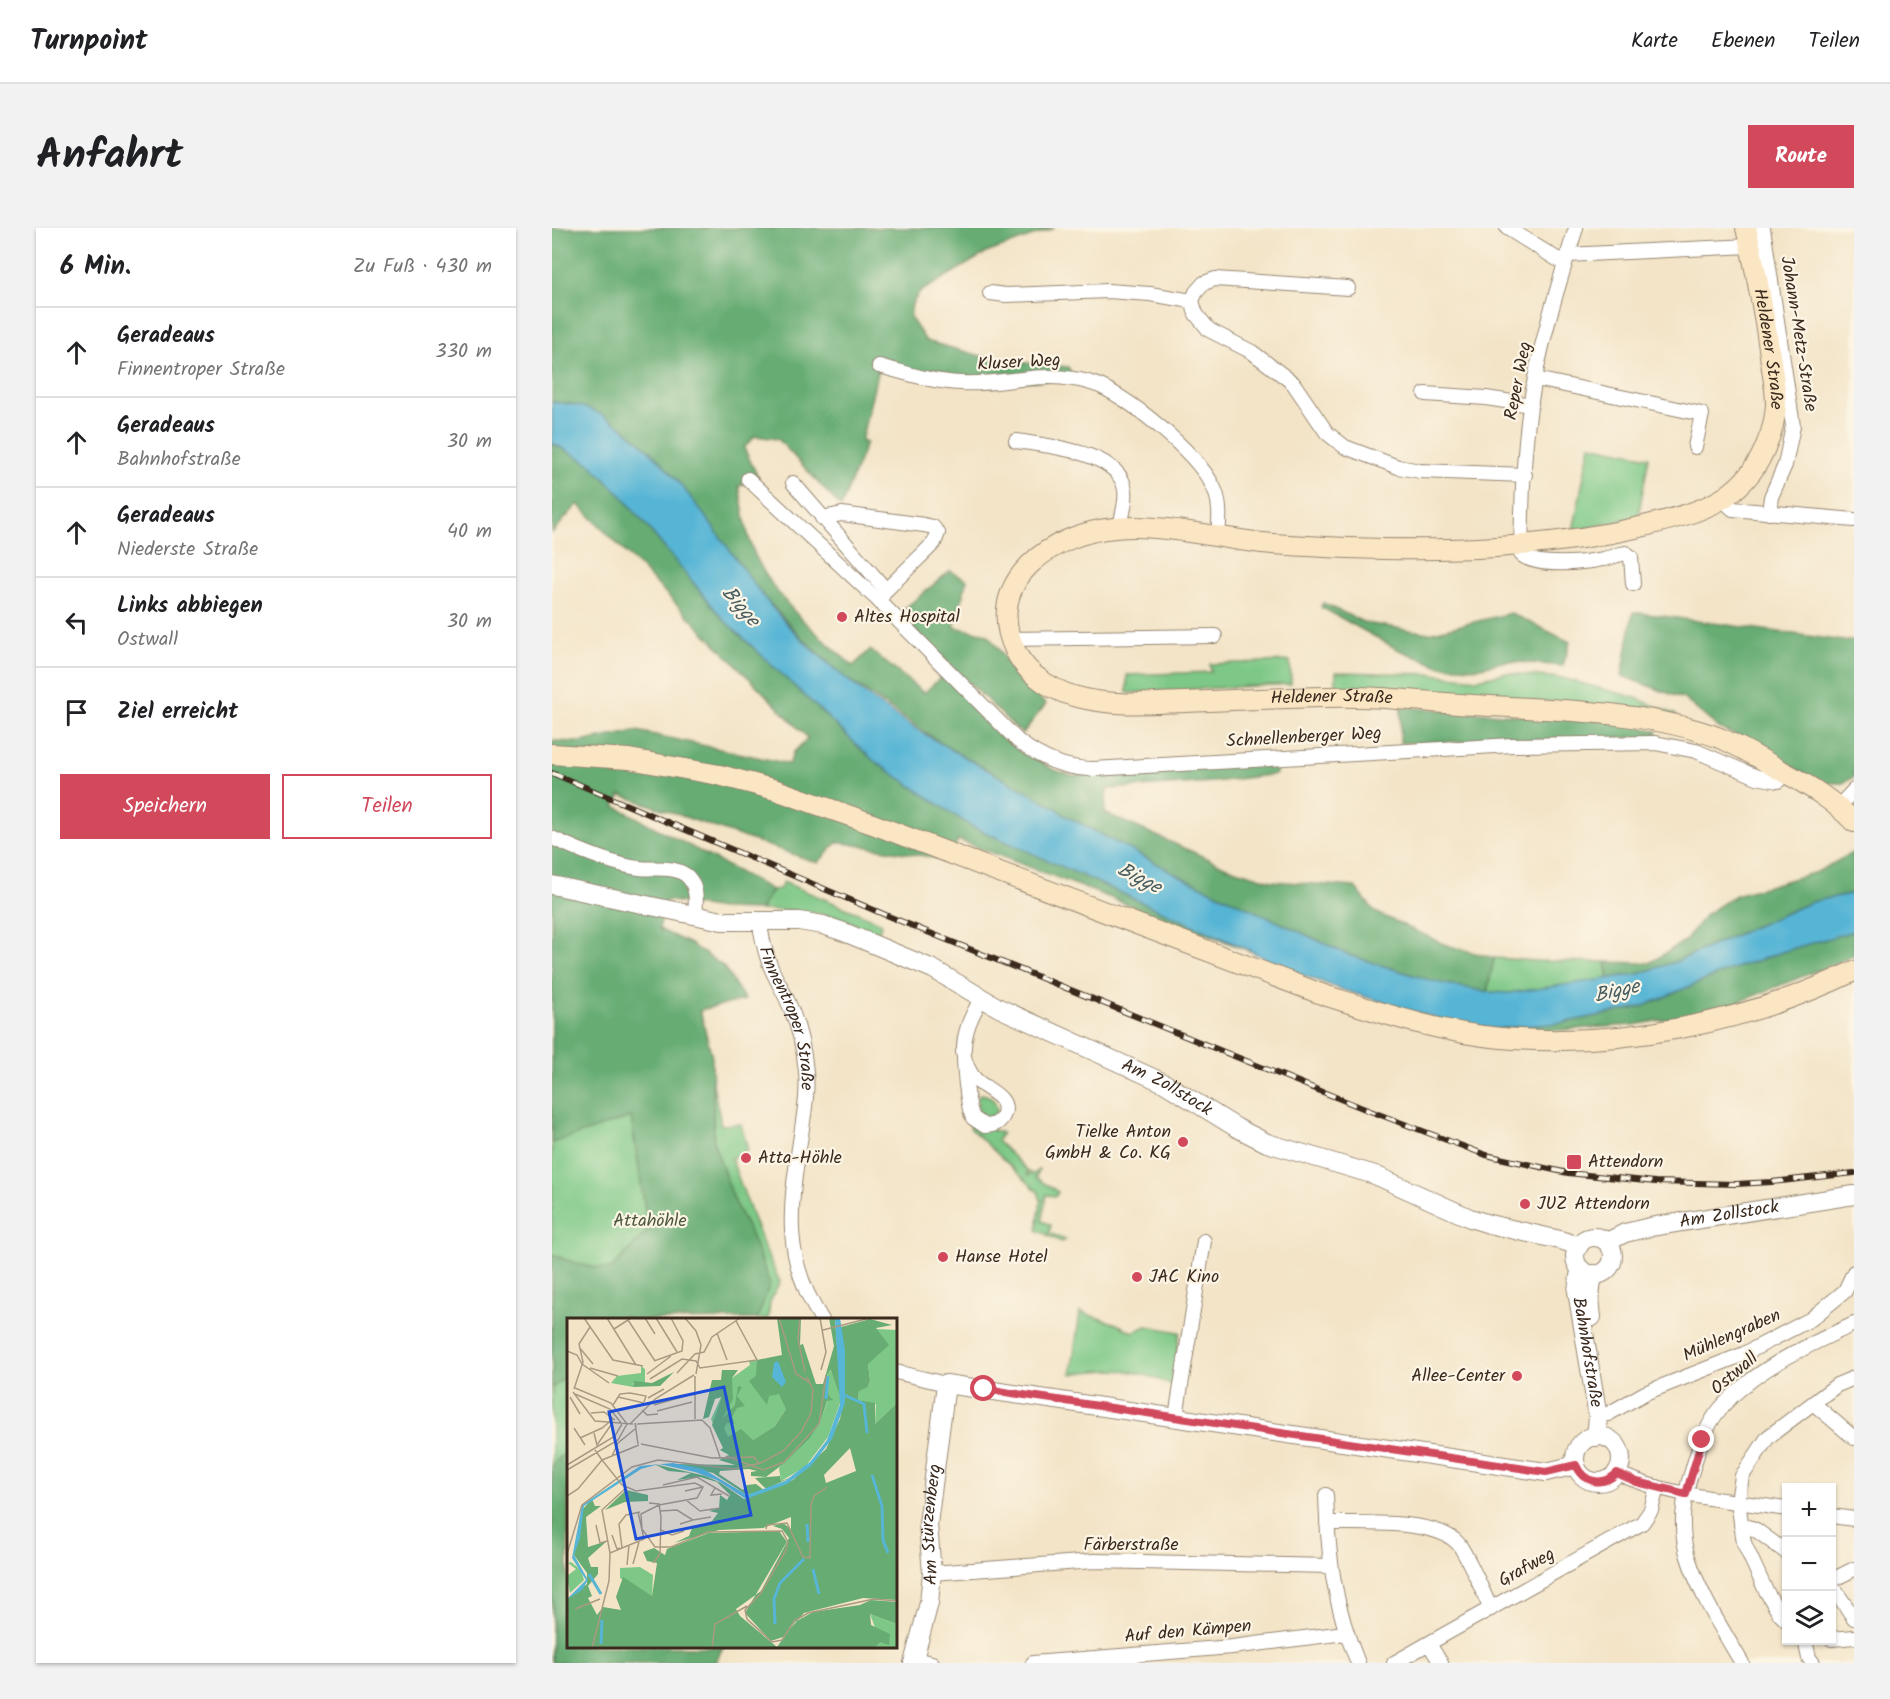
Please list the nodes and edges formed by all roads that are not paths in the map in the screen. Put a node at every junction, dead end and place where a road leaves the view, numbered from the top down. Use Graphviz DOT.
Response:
graph roads {
  1 [pos="1507,228"];
  2 [pos="1576,228"];
  3 [pos="1764,228"];
  4 [pos="1748,237"];
  5 [pos="1566,260"];
  6 [pos="1348,288"];
  7 [pos="990,293"];
  8 [pos="1192,301"];
  9 [pos="879,366"];
  10 [pos="1536,379"];
  11 [pos="1425,394"];
  12 [pos="1531,405"];
  13 [pos="1016,441"];
  14 [pos="1695,447"];
  15 [pos="1525,475"];
  16 [pos="748,479"];
  17 [pos="793,483"];
  18 [pos="1722,499"];
  19 [pos="1769,513"];
  20 [pos="822,518"];
  21 [pos="1854,520"];
  22 [pos="1120,527"];
  23 [pos="1218,538"];
  24 [pos="1521,544"];
  25 [pos="1633,585"];
  26 [pos="882,595"];
  27 [pos="1215,636"];
  28 [pos="1010,639"];
  29 [pos="552,754"];
  30 [pos="1786,773"];
  31 [pos="1854,790"];
  32 [pos="1839,807"];
  33 [pos="1854,822"];
  34 [pos="552,838"];
  35 [pos="552,885"];
  36 [pos="695,916"];
  37 [pos="759,921"];
  38 [pos="1854,971"];
  39 [pos="982,998"];
  40 [pos="963,1052"];
  41 [pos="996,1093"];
  42 [pos="969,1102"];
  43 [pos="1854,1196"];
  44 [pos="1204,1241"];
  45 [pos="1607,1242"];
  46 [pos="1579,1246"];
  47 [pos="1588,1272"];
  48 [pos="1854,1272"];
  49 [pos="821,1318"];
  50 [pos="1854,1324"];
  51 [pos="897,1372"];
  52 [pos="1854,1378"];
  53 [pos="946,1384"];
  54 [pos="1814,1404"];
  55 [pos="1608,1414"];
  56 [pos="1176,1418"];
  57 [pos="1601,1437"];
  58 [pos="1854,1438"];
  59 [pos="1576,1465"];
  60 [pos="1617,1473"];
  61 [pos="1657,1487"];
  62 [pos="1686,1494"];
  63 [pos="1326,1495"];
  64 [pos="1738,1501"];
  65 [pos="1782,1508"];
  66 [pos="1836,1517"];
  67 [pos="1854,1519"];
  68 [pos="1327,1523"];
  69 [pos="1742,1524"];
  70 [pos="1782,1549"];
  71 [pos="1330,1566"];
  72 [pos="1854,1569"];
  73 [pos="932,1573"];
  74 [pos="1836,1578"];
  75 [pos="1835,1591"];
  76 [pos="1491,1609"];
  77 [pos="1782,1616"];
  78 [pos="1854,1618"];
  79 [pos="1345,1632"];
  80 [pos="1854,1636"];
  81 [pos="1836,1638"];
  82 [pos="1430,1644"];
  83 [pos="1806,1645"];
  84 [pos="913,1661"];
  85 [pos="932,1663"];
  86 [pos="1033,1663"];
  87 [pos="1358,1663"];
  88 [pos="1394,1663"];
  89 [pos="1441,1663"];
  90 [pos="1742,1663"];
  91 [pos="1813,1663"];
  1 -- 5 [label="street"];
  2 -- 5 [label="street, Reper Weg"];
  3 -- 19 [label="street, Johann-Metz-Straße"];
  4 -- 5 [label="street"];
  4 -- 18 [label="main road, Heldener Straße"];
  5 -- 10 [label="street, Reper Weg"];
  6 -- 8 [label="street"];
  7 -- 8 [label="street"];
  8 -- 15 [label="street"];
  9 -- 23 [label="street, Kluser Weg"];
  10 -- 12 [label="street, Reper Weg"];
  10 -- 14 [label="street"];
  11 -- 12 [label="street"];
  12 -- 15 [label="street, Reper Weg"];
  13 -- 22 [label="street"];
  15 -- 24 [label="street, Reper Weg"];
  16 -- 26 [label="street, Schnellenberger Weg"];
  17 -- 20 [label="street, Schnellenberger Weg"];
  18 -- 19 [label="street"];
  18 -- 24 [label="main road, Heldener Straße"];
  19 -- 21 [label="street"];
  20 -- 26 [label="street, Schnellenberger Weg"];
  20 -- 26 [label="street"];
  22 -- 23 [label="main road, Heldener Straße"];
  22 -- 28 [label="main road, Heldener Straße"];
  23 -- 24 [label="main road, Heldener Straße"];
  24 -- 25 [label="street"];
  26 -- 30 [label="street, Schnellenberger Weg"];
  27 -- 28 [label="street"];
  28 -- 30 [label="main road, Heldener Straße"];
  29 -- 38 [label="main road"];
  30 -- 32 [label="main road, Heldener Straße"];
  31 -- 32 [label="street"];
  32 -- 33 [label="main road, Heldener Straße"];
  34 -- 36 [label="street"];
  35 -- 36 [label="street, Finnentroper Straße"];
  36 -- 37 [label="street, Finnentroper Straße"];
  37 -- 39 [label="street, Am Zollstock"];
  37 -- 49 [label="street, Finnentroper Straße"];
  39 -- 40 [label="street"];
  39 -- 46 [label="street, Am Zollstock"];
  40 -- 41 [label="street"];
  40 -- 42 [label="street"];
  41 -- 42 [label="street"];
  41 -- 42 [label="street"];
  43 -- 45 [label="street, Am Zollstock"];
  44 -- 56 [label="street"];
  45 -- 46 [label="street"];
  45 -- 47 [label="street"];
  46 -- 47 [label="street"];
  47 -- 55 [label="street, Bahnhofstraße"];
  47 -- 57 [label="street, Bahnhofstraße"];
  48 -- 55 [label="street, Mühlengraben"];
  50 -- 62 [label="street, Ostwall"];
  51 -- 53 [label="street"];
  52 -- 54 [label="street"];
  53 -- 56 [label="street"];
  53 -- 73 [label="street, Am Stürzenberg"];
  54 -- 58 [label="street"];
  54 -- 64 [label="street"];
  55 -- 57 [label="street, Bahnhofstraße"];
  56 -- 59 [label="street"];
  57 -- 59 [label="street"];
  57 -- 60 [label="street"];
  59 -- 60 [label="street"];
  60 -- 61 [label="street"];
  61 -- 62 [label="street"];
  61 -- 76 [label="street, Grafweg"];
  62 -- 64 [label="street"];
  62 -- 90 [label="street, Ostwall"];
  63 -- 68 [label="street"];
  64 -- 65 [label="street"];
  64 -- 69 [label="street"];
  66 -- 67 [label="street"];
  68 -- 71 [label="street"];
  68 -- 76 [label="street"];
  69 -- 70 [label="street"];
  69 -- 77 [label="street"];
  71 -- 73 [label="street, Färberstraße"];
  71 -- 79 [label="street"];
  72 -- 74 [label="street"];
  73 -- 84 [label="street, Am Stürzenberg"];
  75 -- 78 [label="street"];
  76 -- 82 [label="street, Grafweg"];
  79 -- 86 [label="street, Auf den Kämpen"];
  79 -- 87 [label="street"];
  80 -- 81 [label="street"];
  82 -- 88 [label="street, Grafweg"];
  82 -- 89 [label="street"];
  83 -- 91 [label="street"];
  84 -- 85 [label="street"];
}
